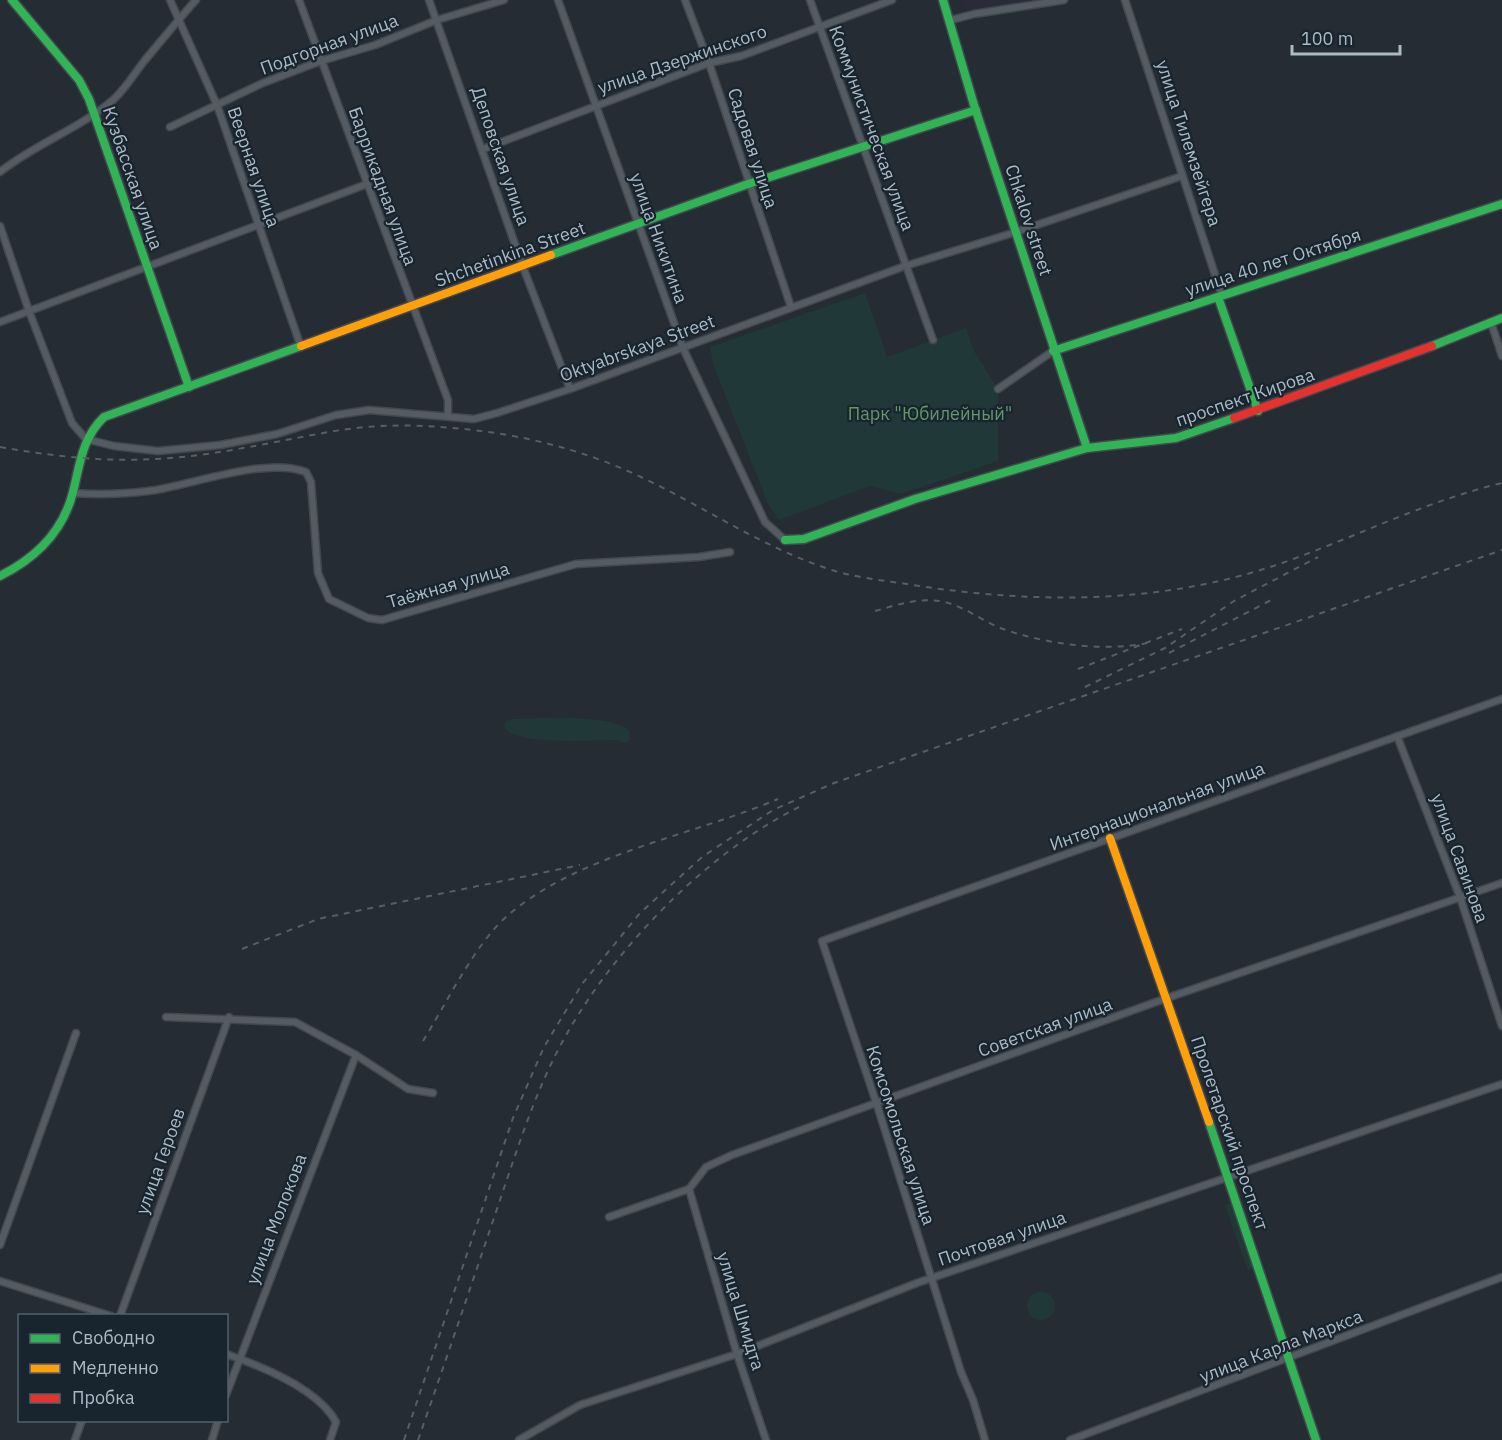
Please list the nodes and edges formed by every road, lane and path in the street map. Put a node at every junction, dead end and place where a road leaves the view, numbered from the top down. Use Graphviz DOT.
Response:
graph roads {
  1 [pos="12,0"];
  2 [pos="170,0"];
  3 [pos="196,0"];
  4 [pos="299,0"];
  5 [pos="429,0"];
  6 [pos="504,0"];
  7 [pos="558,0"];
  8 [pos="685,0"];
  9 [pos="810,0"];
  10 [pos="892,0"];
  11 [pos="943,0"];
  12 [pos="1064,0"];
  13 [pos="1125,0"];
  14 [pos="180,18"];
  15 [pos="437,20"];
  16 [pos="951,20"];
  17 [pos="820,25"];
  18 [pos="321,61"];
  19 [pos="710,63"];
  20 [pos="216,105"];
  21 [pos="597,105"];
  22 [pos="976,110"];
  23 [pos="94,115"];
  24 [pos="170,127"];
  25 [pos="864,144"];
  26 [pos="483,149"];
  27 [pos="0,172"];
  28 [pos="1182,176"];
  29 [pos="367,183"];
  30 [pos="748,184"];
  31 [pos="1502,204"];
  32 [pos="637,224"];
  33 [pos="259,225"];
  34 [pos="0,226"];
  35 [pos="1016,232"];
  36 [pos="905,266"];
  37 [pos="146,267"];
  38 [pos="523,267"];
  39 [pos="1220,297"];
  40 [pos="412,307"];
  41 [pos="791,307"];
  42 [pos="29,311"];
  43 [pos="1502,318"];
  44 [pos="0,322"];
  45 [pos="1491,322"];
  46 [pos="933,340"];
  47 [pos="301,347"];
  48 [pos="683,348"];
  49 [pos="1053,351"];
  50 [pos="1502,356"];
  51 [pos="189,387"];
  52 [pos="570,389"];
  53 [pos="998,389"];
  54 [pos="1258,411"];
  55 [pos="448,416"];
  56 [pos="86,439"];
  57 [pos="1087,448"];
  58 [pos="72,493"];
  59 [pos="785,540"];
  60 [pos="730,552"];
  61 [pos="0,576"];
  62 [pos="1502,699"];
  63 [pos="1398,736"];
  64 [pos="1110,838"];
  65 [pos="1502,883"];
  66 [pos="1460,897"];
  67 [pos="822,941"];
  68 [pos="1167,998"];
  69 [pos="166,1017"];
  70 [pos="229,1017"];
  71 [pos="1502,1026"];
  72 [pos="76,1033"];
  73 [pos="356,1054"];
  74 [pos="1502,1084"];
  75 [pos="433,1093"];
  76 [pos="877,1105"];
  77 [pos="1227,1176"];
  78 [pos="689,1189"];
  79 [pos="609,1217"];
  80 [pos="0,1245"];
  81 [pos="1502,1277"];
  82 [pos="931,1278"];
  83 [pos="0,1281"];
  84 [pos="105,1314"];
  85 [pos="121,1314"];
  86 [pos="737,1354"];
  87 [pos="228,1355"];
  88 [pos="238,1358"];
  89 [pos="1289,1359"];
  90 [pos="228,1389"];
  91 [pos="81,1422"];
  92 [pos="217,1422"];
  93 [pos="75,1440"];
  94 [pos="212,1440"];
  95 [pos="330,1440"];
  96 [pos="519,1440"];
  97 [pos="766,1440"];
  98 [pos="985,1440"];
  99 [pos="1070,1440"];
  100 [pos="1316,1440"];
  1 -- 23 [label="street, Кузбасская улица"];
  2 -- 14 [label="street, Веерная улица"];
  3 -- 14 [label="street"];
  4 -- 18 [label="street, Баррикадная улица"];
  5 -- 15 [label="street, Деповская улица"];
  6 -- 15 [label="street, Подгорная улица"];
  7 -- 21 [label="street, улица Никитина"];
  8 -- 19 [label="street, Садовая улица"];
  9 -- 17 [label="street, Коммунистическая улица"];
  10 -- 17 [label="street, улица Дзержинского"];
  11 -- 16 [label="street, Chkalov street"];
  12 -- 16 [label="street"];
  13 -- 28 [label="street, улица Тилемзейгера"];
  14 -- 20 [label="street, Веерная улица"];
  14 -- 23 [label="street"];
  15 -- 18 [label="street, Подгорная улица"];
  15 -- 26 [label="street, Деповская улица"];
  16 -- 22 [label="street, Chkalov street"];
  17 -- 19 [label="street, улица Дзержинского"];
  17 -- 25 [label="street, Коммунистическая улица"];
  18 -- 20 [label="street, Подгорная улица"];
  18 -- 29 [label="street, Баррикадная улица"];
  19 -- 21 [label="street, улица Дзержинского"];
  19 -- 30 [label="street, Садовая улица"];
  20 -- 24 [label="street, Подгорная улица"];
  20 -- 33 [label="street, Веерная улица"];
  21 -- 26 [label="street, улица Дзержинского"];
  21 -- 32 [label="street, улица Никитина"];
  22 -- 25 [label="street, Shchetinkina Street"];
  22 -- 35 [label="street, Chkalov street"];
  23 -- 27 [label="street"];
  23 -- 37 [label="street, Кузбасская улица"];
  25 -- 30 [label="street, Shchetinkina Street"];
  25 -- 36 [label="street, Коммунистическая улица"];
  26 -- 38 [label="street, Деповская улица"];
  28 -- 35 [label="street, Oktyabrskaya Street"];
  28 -- 39 [label="street, улица Тилемзейгера"];
  29 -- 33 [label="street"];
  29 -- 40 [label="street, Баррикадная улица"];
  30 -- 32 [label="street, Shchetinkina Street"];
  30 -- 41 [label="street, Садовая улица"];
  31 -- 39 [label="street, улица 40 лет Октября"];
  32 -- 38 [label="street, Shchetinkina Street"];
  32 -- 48 [label="street, улица Никитина"];
  33 -- 37 [label="street"];
  33 -- 47 [label="street, Веерная улица"];
  34 -- 42 [label="street"];
  35 -- 36 [label="street, Oktyabrskaya Street"];
  35 -- 49 [label="street, Chkalov street"];
  36 -- 41 [label="street, Oktyabrskaya Street"];
  36 -- 46 [label="street, Коммунистическая улица"];
  37 -- 42 [label="street"];
  37 -- 51 [label="street, Кузбасская улица"];
  38 -- 40 [label="street, Shchetinkina Street"];
  38 -- 52 [label="street, Деповская улица"];
  39 -- 49 [label="street, улица 40 лет Октября"];
  39 -- 54 [label="street, улица Тилемзейгера"];
  40 -- 47 [label="street, Shchetinkina Street"];
  40 -- 55 [label="street, Баррикадная улица"];
  41 -- 48 [label="street, Oktyabrskaya Street"];
  42 -- 44 [label="street"];
  42 -- 56 [label="street"];
  43 -- 45 [label="street, проспект Кирова"];
  45 -- 50 [label="street"];
  45 -- 54 [label="street, проспект Кирова"];
  47 -- 51 [label="street, Shchetinkina Street"];
  48 -- 52 [label="street, Oktyabrskaya Street"];
  48 -- 59 [label="street, улица Никитина"];
  49 -- 53 [label="street"];
  49 -- 57 [label="street, Chkalov street"];
  51 -- 56 [label="street, Shchetinkina Street"];
  52 -- 55 [label="street, Oktyabrskaya Street"];
  54 -- 57 [label="street, проспект Кирова"];
  55 -- 56 [label="street, Oktyabrskaya Street"];
  56 -- 58 [label="street, Shchetinkina Street"];
  57 -- 59 [label="street, проспект Кирова"];
  58 -- 60 [label="street, Таёжная улица"];
  58 -- 61 [label="street, Shchetinkina Street"];
  62 -- 63 [label="street, Интернациональная улица"];
  63 -- 64 [label="street, Интернациональная улица"];
  63 -- 66 [label="street, улица Савинова"];
  64 -- 67 [label="street, Интернациональная улица"];
  64 -- 68 [label="street, Пролетарский проспект"];
  65 -- 66 [label="street, Советская улица"];
  66 -- 68 [label="street, Советская улица"];
  66 -- 71 [label="street, улица Савинова"];
  67 -- 76 [label="street, Комсомольская улица"];
  68 -- 76 [label="street, Советская улица"];
  68 -- 77 [label="street, Пролетарский проспект"];
  69 -- 70 [label="street"];
  70 -- 73 [label="street"];
  70 -- 85 [label="street, улица Героев"];
  72 -- 80 [label="street"];
  73 -- 75 [label="street"];
  73 -- 88 [label="street, улица Молокова"];
  74 -- 77 [label="street, Почтовая улица"];
  76 -- 78 [label="street, Советская улица"];
  76 -- 82 [label="street, Комсомольская улица"];
  77 -- 82 [label="street, Почтовая улица"];
  77 -- 89 [label="street, Пролетарский проспект"];
  78 -- 79 [label="street"];
  78 -- 86 [label="street, улица Шмидта"];
  81 -- 89 [label="street, улица Карла Маркса"];
  82 -- 86 [label="street, Почтовая улица"];
  82 -- 98 [label="street, Комсомольская улица"];
  83 -- 84 [label="street"];
  86 -- 96 [label="street, Почтовая улица"];
  86 -- 97 [label="street, улица Шмидта"];
  87 -- 88 [label="street"];
  88 -- 90 [label="street, улица Молокова"];
  88 -- 95 [label="street"];
  89 -- 99 [label="street, улица Карла Маркса"];
  89 -- 100 [label="street, Пролетарский проспект"];
  91 -- 93 [label="street"];
  92 -- 94 [label="street"];
}
